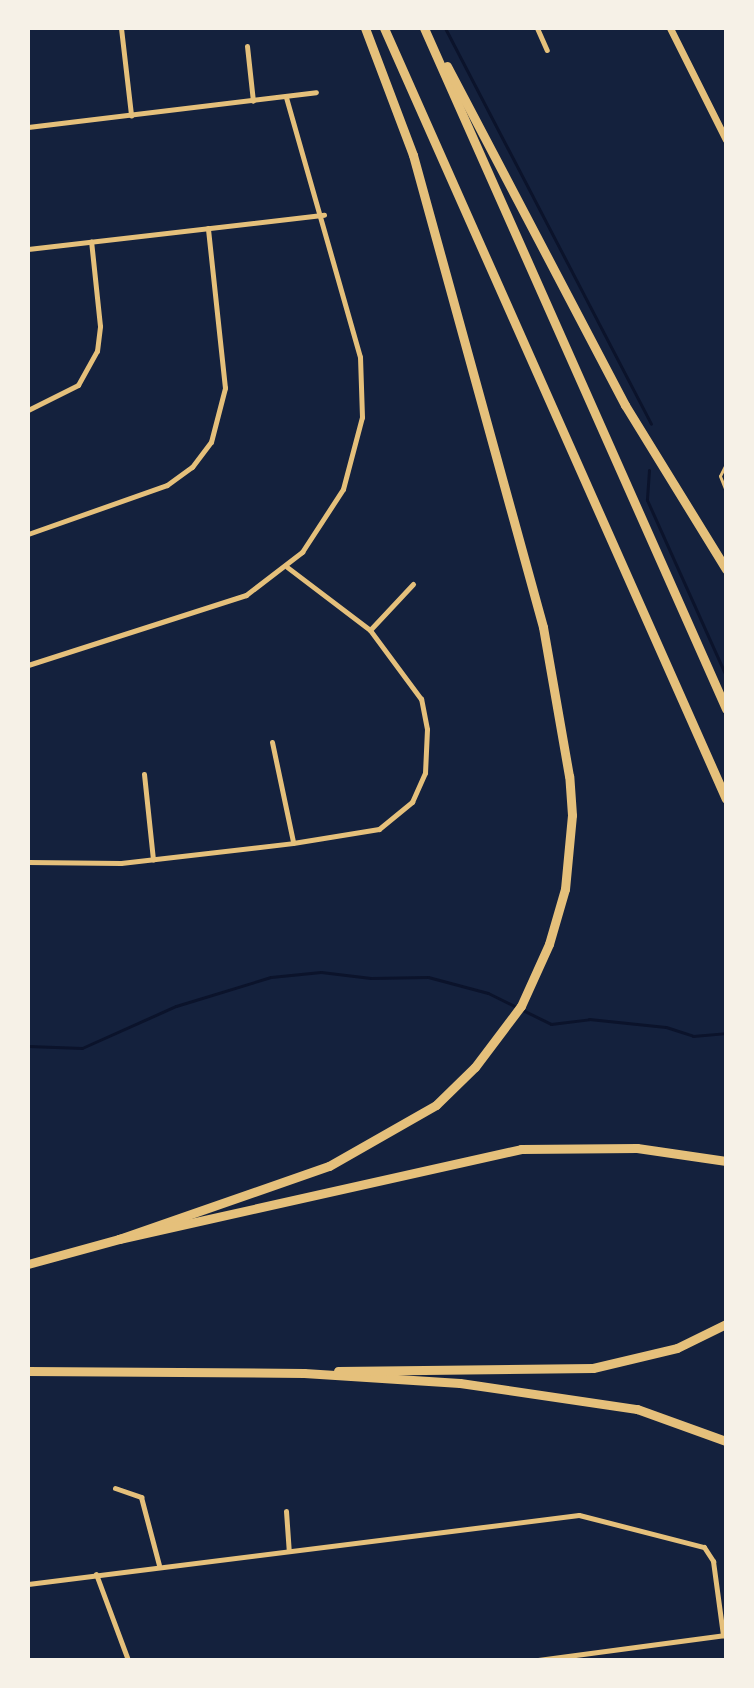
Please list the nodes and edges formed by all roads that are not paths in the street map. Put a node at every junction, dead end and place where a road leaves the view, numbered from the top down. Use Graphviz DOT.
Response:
graph roads {
  1 [pos="121,28"];
  2 [pos="365,28"];
  3 [pos="384,28"];
  4 [pos="425,28"];
  5 [pos="537,28"];
  6 [pos="670,28"];
  7 [pos="247,46"];
  8 [pos="547,50"];
  9 [pos="316,92"];
  10 [pos="286,97"];
  11 [pos="253,101"];
  12 [pos="131,115"];
  13 [pos="28,127"];
  14 [pos="726,140"];
  15 [pos="324,215"];
  16 [pos="208,228"];
  17 [pos="91,241"];
  18 [pos="28,249"];
  19 [pos="28,410"];
  20 [pos="726,464"];
  21 [pos="726,491"];
  22 [pos="28,534"];
  23 [pos="287,567"];
  24 [pos="726,569"];
  25 [pos="413,584"];
  26 [pos="370,630"];
  27 [pos="28,665"];
  28 [pos="726,709"];
  29 [pos="272,742"];
  30 [pos="144,774"];
  31 [pos="726,799"];
  32 [pos="293,843"];
  33 [pos="153,860"];
  34 [pos="28,862"];
  35 [pos="726,1161"];
  36 [pos="119,1239"];
  37 [pos="28,1264"];
  38 [pos="721,1327"];
  39 [pos="28,1371"];
  40 [pos="304,1373"];
  41 [pos="726,1441"];
  42 [pos="115,1488"];
  43 [pos="286,1511"];
  44 [pos="289,1550"];
  45 [pos="159,1565"];
  46 [pos="96,1574"];
  47 [pos="28,1584"];
  48 [pos="724,1635"];
  49 [pos="128,1660"];
  50 [pos="538,1660"];
  1 -- 12 [label="street"];
  2 -- 36 [label="highway"];
  3 -- 31 [label="highway"];
  4 -- 24 [label="highway"];
  4 -- 28 [label="highway"];
  5 -- 8 [label="street"];
  6 -- 14 [label="main road"];
  7 -- 11 [label="street"];
  9 -- 10 [label="street"];
  10 -- 11 [label="street"];
  10 -- 15 [label="street"];
  11 -- 12 [label="street"];
  12 -- 13 [label="street"];
  15 -- 16 [label="street"];
  15 -- 23 [label="street"];
  16 -- 17 [label="street"];
  16 -- 22 [label="street"];
  17 -- 18 [label="street"];
  17 -- 19 [label="street"];
  20 -- 21 [label="lane"];
  23 -- 26 [label="street"];
  23 -- 27 [label="street"];
  25 -- 26 [label="street"];
  26 -- 32 [label="street"];
  29 -- 32 [label="street"];
  30 -- 33 [label="street"];
  32 -- 33 [label="street"];
  33 -- 34 [label="street"];
  35 -- 36 [label="highway"];
  36 -- 37 [label="highway"];
  38 -- 40 [label="highway"];
  39 -- 40 [label="highway"];
  40 -- 41 [label="highway"];
  42 -- 45 [label="street"];
  43 -- 44 [label="street"];
  44 -- 45 [label="street"];
  44 -- 48 [label="street"];
  45 -- 46 [label="street"];
  46 -- 47 [label="street"];
  46 -- 49 [label="street"];
  48 -- 50 [label="street"];
}
